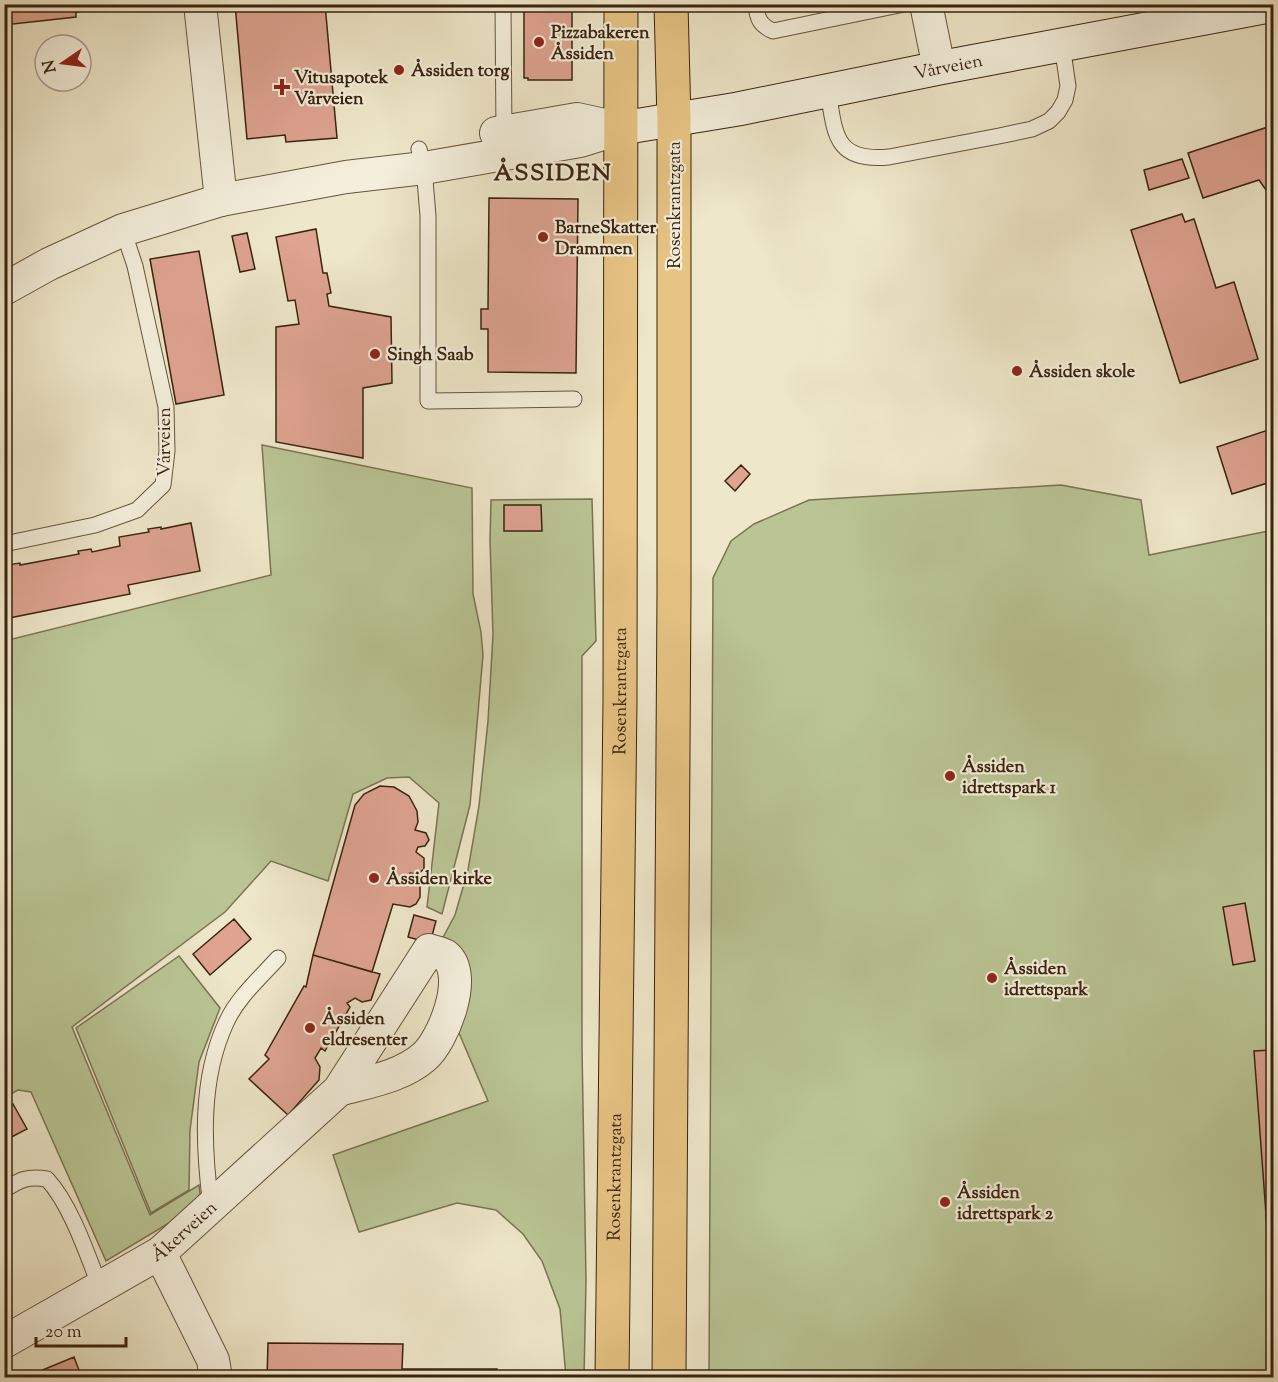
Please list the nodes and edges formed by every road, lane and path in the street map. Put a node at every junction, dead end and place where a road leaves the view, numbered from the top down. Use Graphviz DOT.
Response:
graph roads {
  1 [pos="200,4"];
  2 [pos="502,4"];
  3 [pos="621,4"];
  4 [pos="671,4"];
  5 [pos="756,4"];
  6 [pos="904,4"];
  7 [pos="926,4"];
  8 [pos="1274,5"];
  9 [pos="1062,45"];
  10 [pos="939,68"];
  11 [pos="828,91"];
  12 [pos="674,121"];
  13 [pos="622,128"];
  14 [pos="504,143"];
  15 [pos="422,159"];
  16 [pos="220,200"];
  17 [pos="123,230"];
  18 [pos="4,289"];
  19 [pos="574,399"];
  20 [pos="4,544"];
  21 [pos="278,958"];
  22 [pos="339,1090"];
  23 [pos="4,1190"];
  24 [pos="211,1206"];
  25 [pos="160,1252"];
  26 [pos="100,1287"];
  27 [pos="4,1342"];
  28 [pos="216,1377"];
  29 [pos="612,1377"];
  30 [pos="669,1377"];
  1 -- 16 [label="street"];
  2 -- 14 [label="lane"];
  3 -- 13 [label="main road, Rosenkrantzgata"];
  4 -- 12 [label="main road, Rosenkrantzgata"];
  5 -- 6 [label="lane"];
  7 -- 10 [label="street"];
  8 -- 9 [label="main road, Vårveien"];
  9 -- 10 [label="main road, Vårveien"];
  9 -- 11 [label="lane"];
  10 -- 11 [label="main road, Vårveien"];
  11 -- 12 [label="main road, Vårveien"];
  12 -- 13 [label="main road, Vårveien"];
  12 -- 30 [label="main road, Rosenkrantzgata"];
  13 -- 14 [label="street, Vårveien"];
  13 -- 29 [label="main road, Rosenkrantzgata"];
  14 -- 15 [label="street, Vårveien"];
  15 -- 16 [label="street, Vårveien"];
  15 -- 19 [label="lane"];
  16 -- 17 [label="street, Vårveien"];
  17 -- 18 [label="street, Vårveien"];
  17 -- 20 [label="lane, Vårveien"];
  21 -- 24 [label="lane"];
  22 -- 24 [label="street, Åkerveien"];
  23 -- 26 [label="lane"];
  24 -- 25 [label="street, Åkerveien"];
  25 -- 26 [label="street, Åkerveien"];
  25 -- 28 [label="street"];
  26 -- 27 [label="street, Åkerveien"];
}
